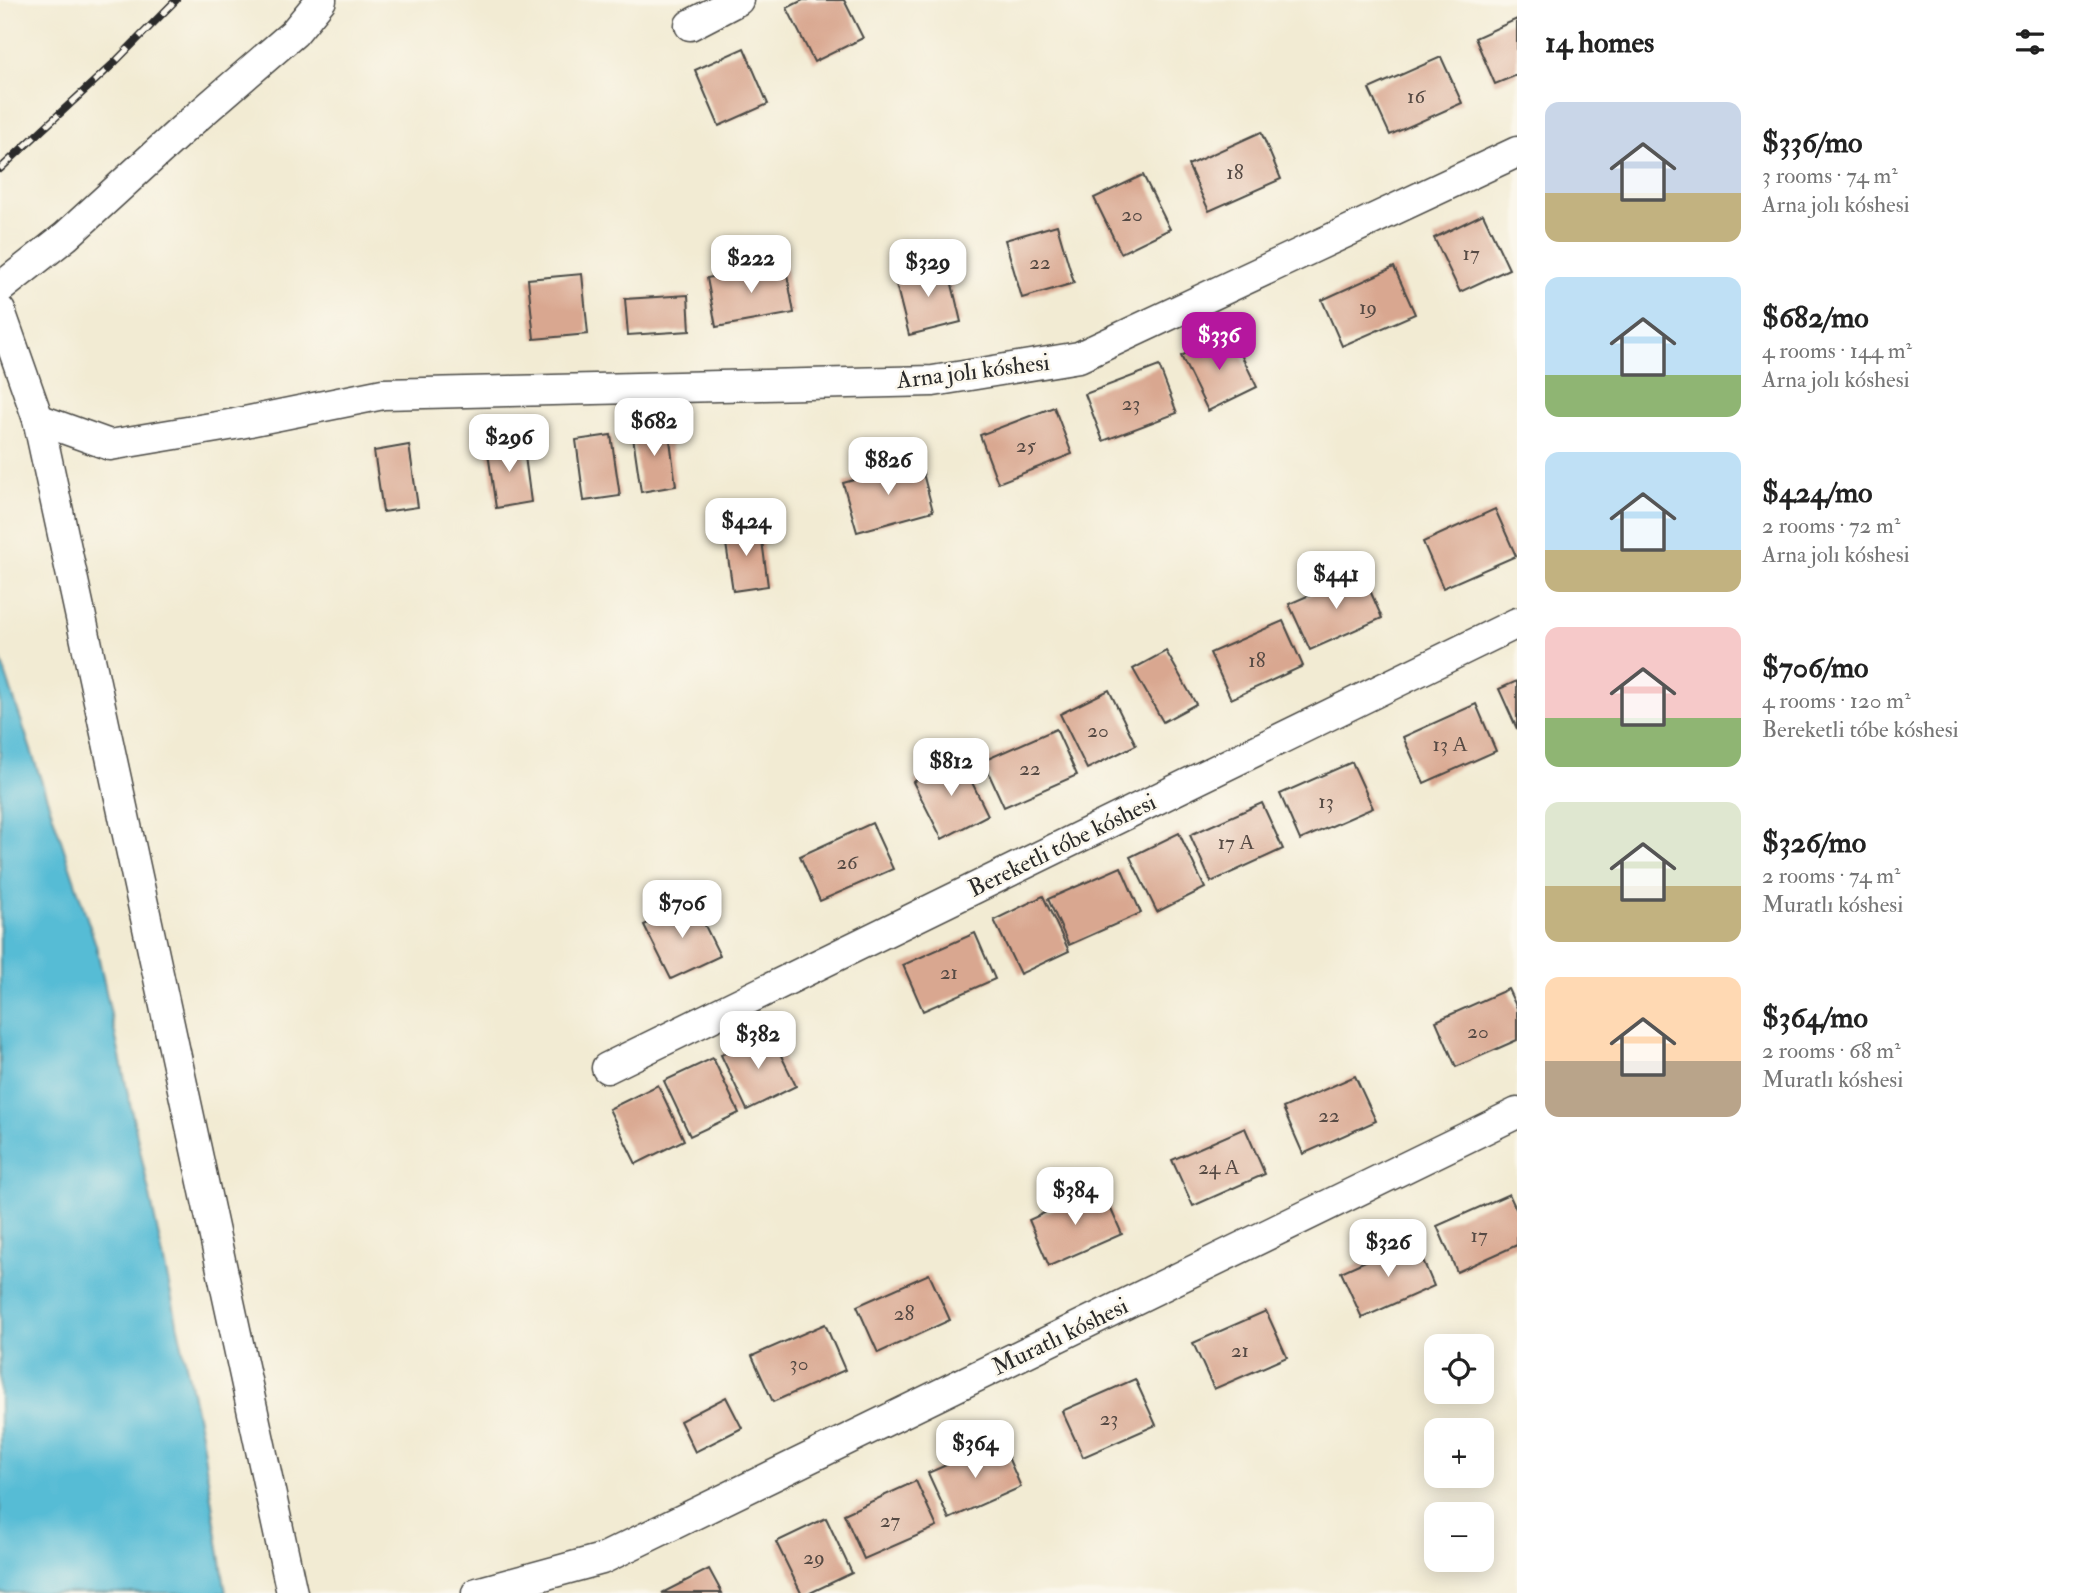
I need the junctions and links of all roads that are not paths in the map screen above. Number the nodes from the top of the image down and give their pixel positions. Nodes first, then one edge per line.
1 (321, 0) edge
2 (738, 0) edge
3 (691, 25) dead end
4 (1517, 152) edge
5 (0, 288) edge
6 (0, 311) edge
7 (38, 419) junction
8 (1517, 623) edge
9 (607, 1068) dead end
10 (1517, 1114) edge
11 (292, 1593) edge
12 (477, 1593) edge

1 - 5 street
2 - 3 street
4 - 7 street, Arna jolı kóshesi
6 - 7 street
7 - 11 street
8 - 9 street, Bereketli tóbe kóshesi
10 - 12 street, Muratlı kóshesi

